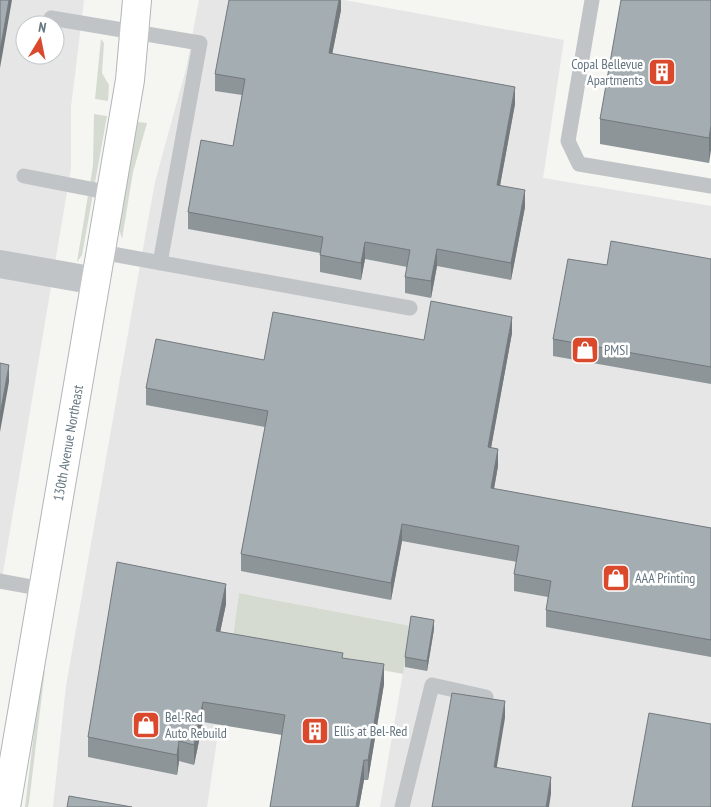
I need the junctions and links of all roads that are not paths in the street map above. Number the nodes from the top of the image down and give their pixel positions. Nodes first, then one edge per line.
1 (137, 0) edge
2 (149, 0) edge
3 (592, 0) edge
4 (65, 20) edge
5 (138, 33) junction
6 (24, 176) dead end
7 (711, 186) edge
8 (111, 194) junction
9 (101, 252) junction
10 (160, 262) junction
11 (0, 264) edge
12 (96, 281) junction
13 (410, 308) dead end
14 (0, 581) edge
15 (43, 589) junction
16 (486, 696) edge
17 (5, 802) edge
18 (402, 807) edge

1 - 5 street, 130th Avenue Northeast
2 - 5 street, 130th Avenue Northeast
3 - 7 lane
4 - 5 lane
5 - 8 street, 130th Avenue Northeast
5 - 10 lane
6 - 8 lane
8 - 9 street, 130th Avenue Northeast
9 - 10 lane
9 - 12 street, 130th Avenue Northeast
10 - 13 lane
11 - 12 street
12 - 15 street, 130th Avenue Northeast
14 - 15 lane
15 - 17 street, 130th Avenue Northeast
16 - 18 lane

